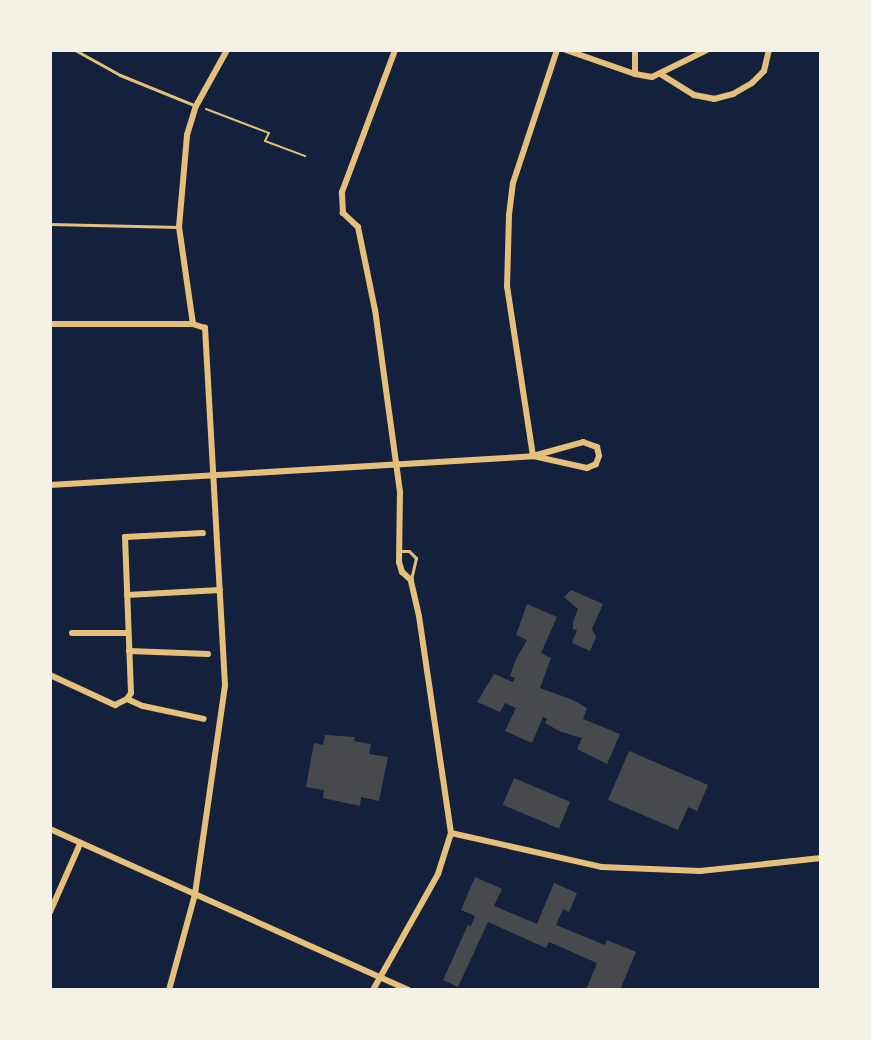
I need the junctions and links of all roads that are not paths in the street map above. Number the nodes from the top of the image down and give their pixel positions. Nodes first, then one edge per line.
1 (75, 50) edge
2 (227, 50) edge
3 (395, 50) edge
4 (557, 50) edge
5 (566, 50) edge
6 (635, 50) edge
7 (707, 50) edge
8 (769, 50) edge
9 (635, 74) junction
10 (662, 75) junction
11 (196, 106) junction
12 (50, 224) edge
13 (179, 227) junction
14 (50, 324) edge
15 (193, 324) junction
16 (533, 456) junction
17 (397, 466) junction
18 (213, 476) junction
19 (50, 485) edge
20 (203, 533) dead end
21 (400, 551) junction
22 (411, 580) junction
23 (220, 590) junction
24 (127, 595) junction
25 (72, 633) dead end
26 (128, 633) junction
27 (129, 651) junction
28 (208, 654) dead end
29 (50, 675) edge
30 (127, 699) junction
31 (204, 719) dead end
32 (50, 829) edge
33 (451, 833) junction
34 (80, 844) junction
35 (821, 858) edge
36 (195, 894) junction
37 (50, 912) edge
38 (379, 977) junction
39 (169, 990) edge
40 (373, 990) edge
41 (409, 990) edge

1 - 11 lane
2 - 11 street
3 - 17 street
4 - 16 street
5 - 9 street
6 - 9 street
7 - 10 street
8 - 10 street
9 - 10 street
11 - 13 street
12 - 13 lane
13 - 15 street
14 - 15 street
15 - 18 street
16 - 16 street
16 - 17 street
17 - 18 street
17 - 21 street
18 - 19 street
18 - 23 street
20 - 24 street
21 - 22 street
21 - 22 lane
22 - 33 street
23 - 24 street
23 - 36 street
24 - 26 street
25 - 26 street
26 - 27 street
27 - 28 street
27 - 30 street
29 - 30 street
30 - 31 street
32 - 34 street
33 - 35 street
33 - 38 street
34 - 36 street
34 - 37 street
36 - 38 street
36 - 39 street
38 - 40 street
38 - 41 street

